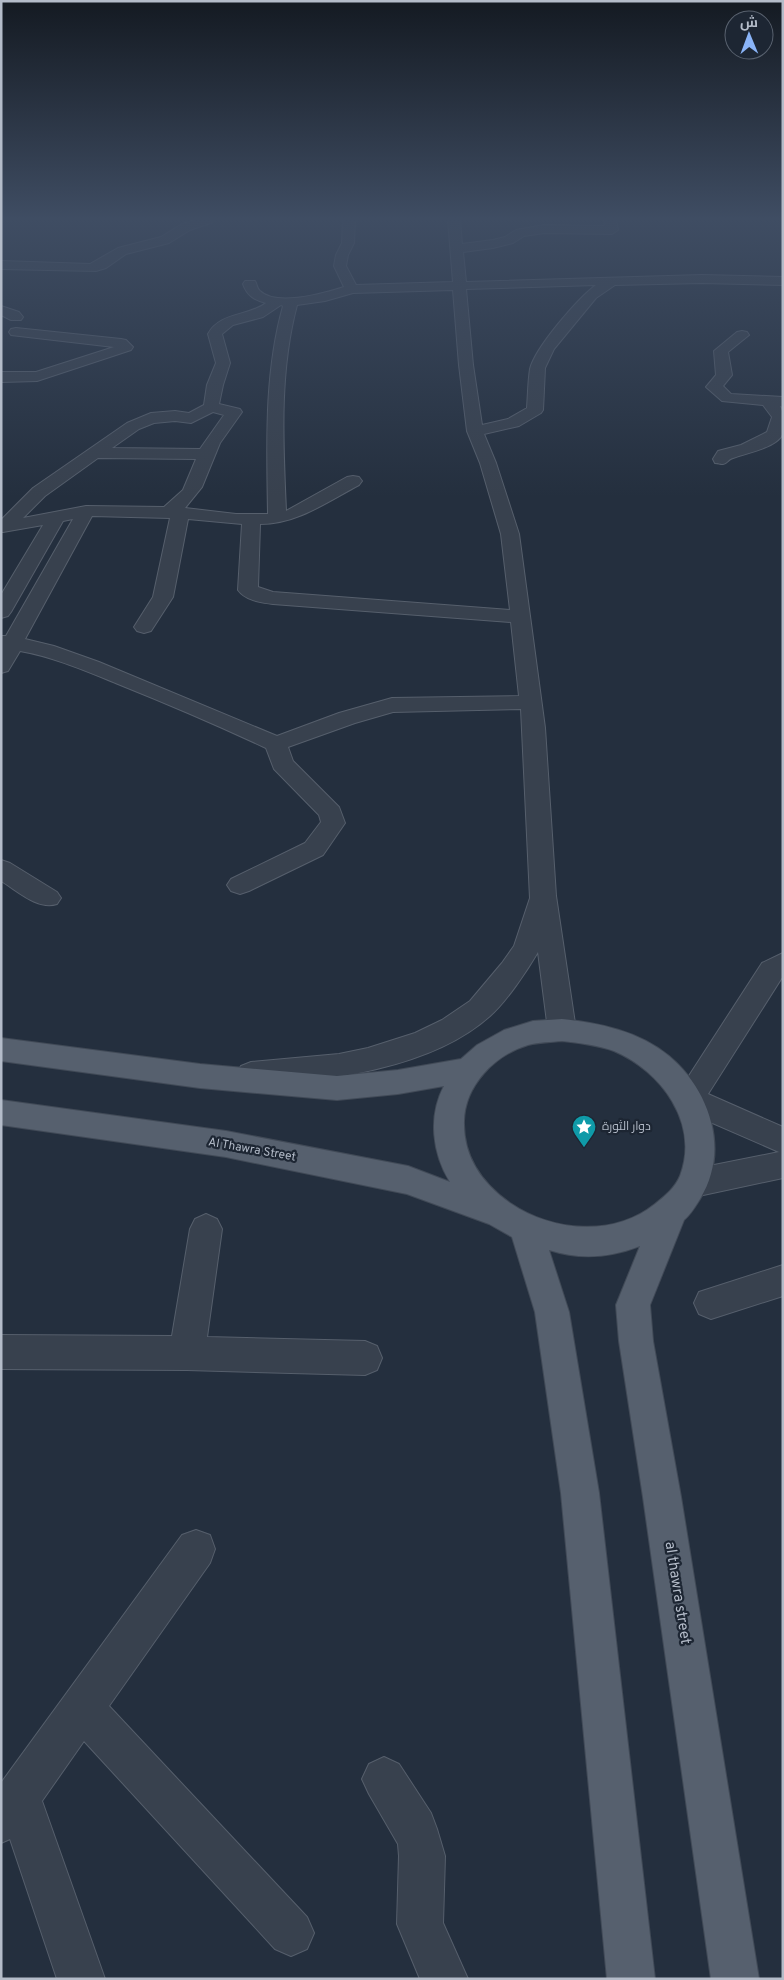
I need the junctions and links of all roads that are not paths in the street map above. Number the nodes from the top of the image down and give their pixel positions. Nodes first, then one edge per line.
1 (7, 312) edge
2 (261, 312) edge
3 (286, 312) edge
4 (461, 312) edge
5 (577, 312) edge
6 (16, 317) dead end
7 (16, 332) dead end
8 (742, 335) dead end
9 (1, 377) edge
10 (775, 402) edge
11 (211, 407) junction
12 (475, 431) junction
13 (96, 453) junction
14 (206, 454) junction
15 (721, 459) dead end
16 (353, 482) dead end
17 (86, 511) junction
18 (174, 513) junction
19 (57, 516) junction
20 (251, 519) junction
21 (277, 519) junction
22 (3, 526) edge
23 (9, 586) edge
24 (1, 612) edge
25 (519, 617) junction
26 (144, 627) dead end
27 (8, 642) edge
28 (1, 667) edge
29 (530, 702) junction
30 (276, 744) junction
31 (1, 869) edge
32 (240, 885) dead end
33 (543, 896) junction
34 (48, 898) dead end
35 (783, 963) edge
36 (562, 1030) junction
37 (1, 1049) edge
38 (467, 1070) junction
39 (200, 1076) junction
40 (689, 1099) junction
41 (7, 1118) edge
42 (783, 1141) edge
43 (783, 1165) edge
44 (694, 1183) junction
45 (670, 1214) junction
46 (511, 1221) junction
47 (206, 1229) dead end
48 (783, 1280) edge
49 (711, 1303) dead end
50 (1, 1352) edge
51 (188, 1353) junction
52 (365, 1358) dead end
53 (196, 1549) dead end
54 (81, 1707) junction
55 (384, 1779) dead end
56 (10, 1809) edge
57 (291, 1933) dead end
58 (80, 1979) edge
59 (444, 1979) edge
60 (631, 1979) edge
61 (735, 1979) edge

1 - 6 street
2 - 11 street
3 - 21 street
4 - 12 street
5 - 12 street
7 - 9 street
8 - 10 street
10 - 15 street
11 - 13 street
11 - 14 street
12 - 25 street
13 - 14 street
13 - 22 street
14 - 18 street
16 - 21 street
17 - 18 street
17 - 19 street
17 - 27 street
18 - 20 street
18 - 26 street
19 - 22 street
19 - 23 street
20 - 21 street
20 - 25 street
23 - 24 street
25 - 29 street
27 - 28 street
27 - 30 street
29 - 30 street
29 - 33 street
30 - 32 street
31 - 34 street
33 - 36 street
33 - 39 street
35 - 40 street
36 - 38 main road
36 - 40 main road
37 - 39 main road
38 - 39 main road
38 - 46 main road
40 - 42 street
40 - 44 main road
41 - 46 main road, Al Thawra Street
43 - 44 street
44 - 45 main road
45 - 46 main road, Al Thawra Street
45 - 61 main road, al thawra street
46 - 60 main road
47 - 51 street
48 - 49 street
50 - 51 street
51 - 52 street
53 - 54 street
54 - 56 street
54 - 57 street
55 - 59 street
56 - 58 street

